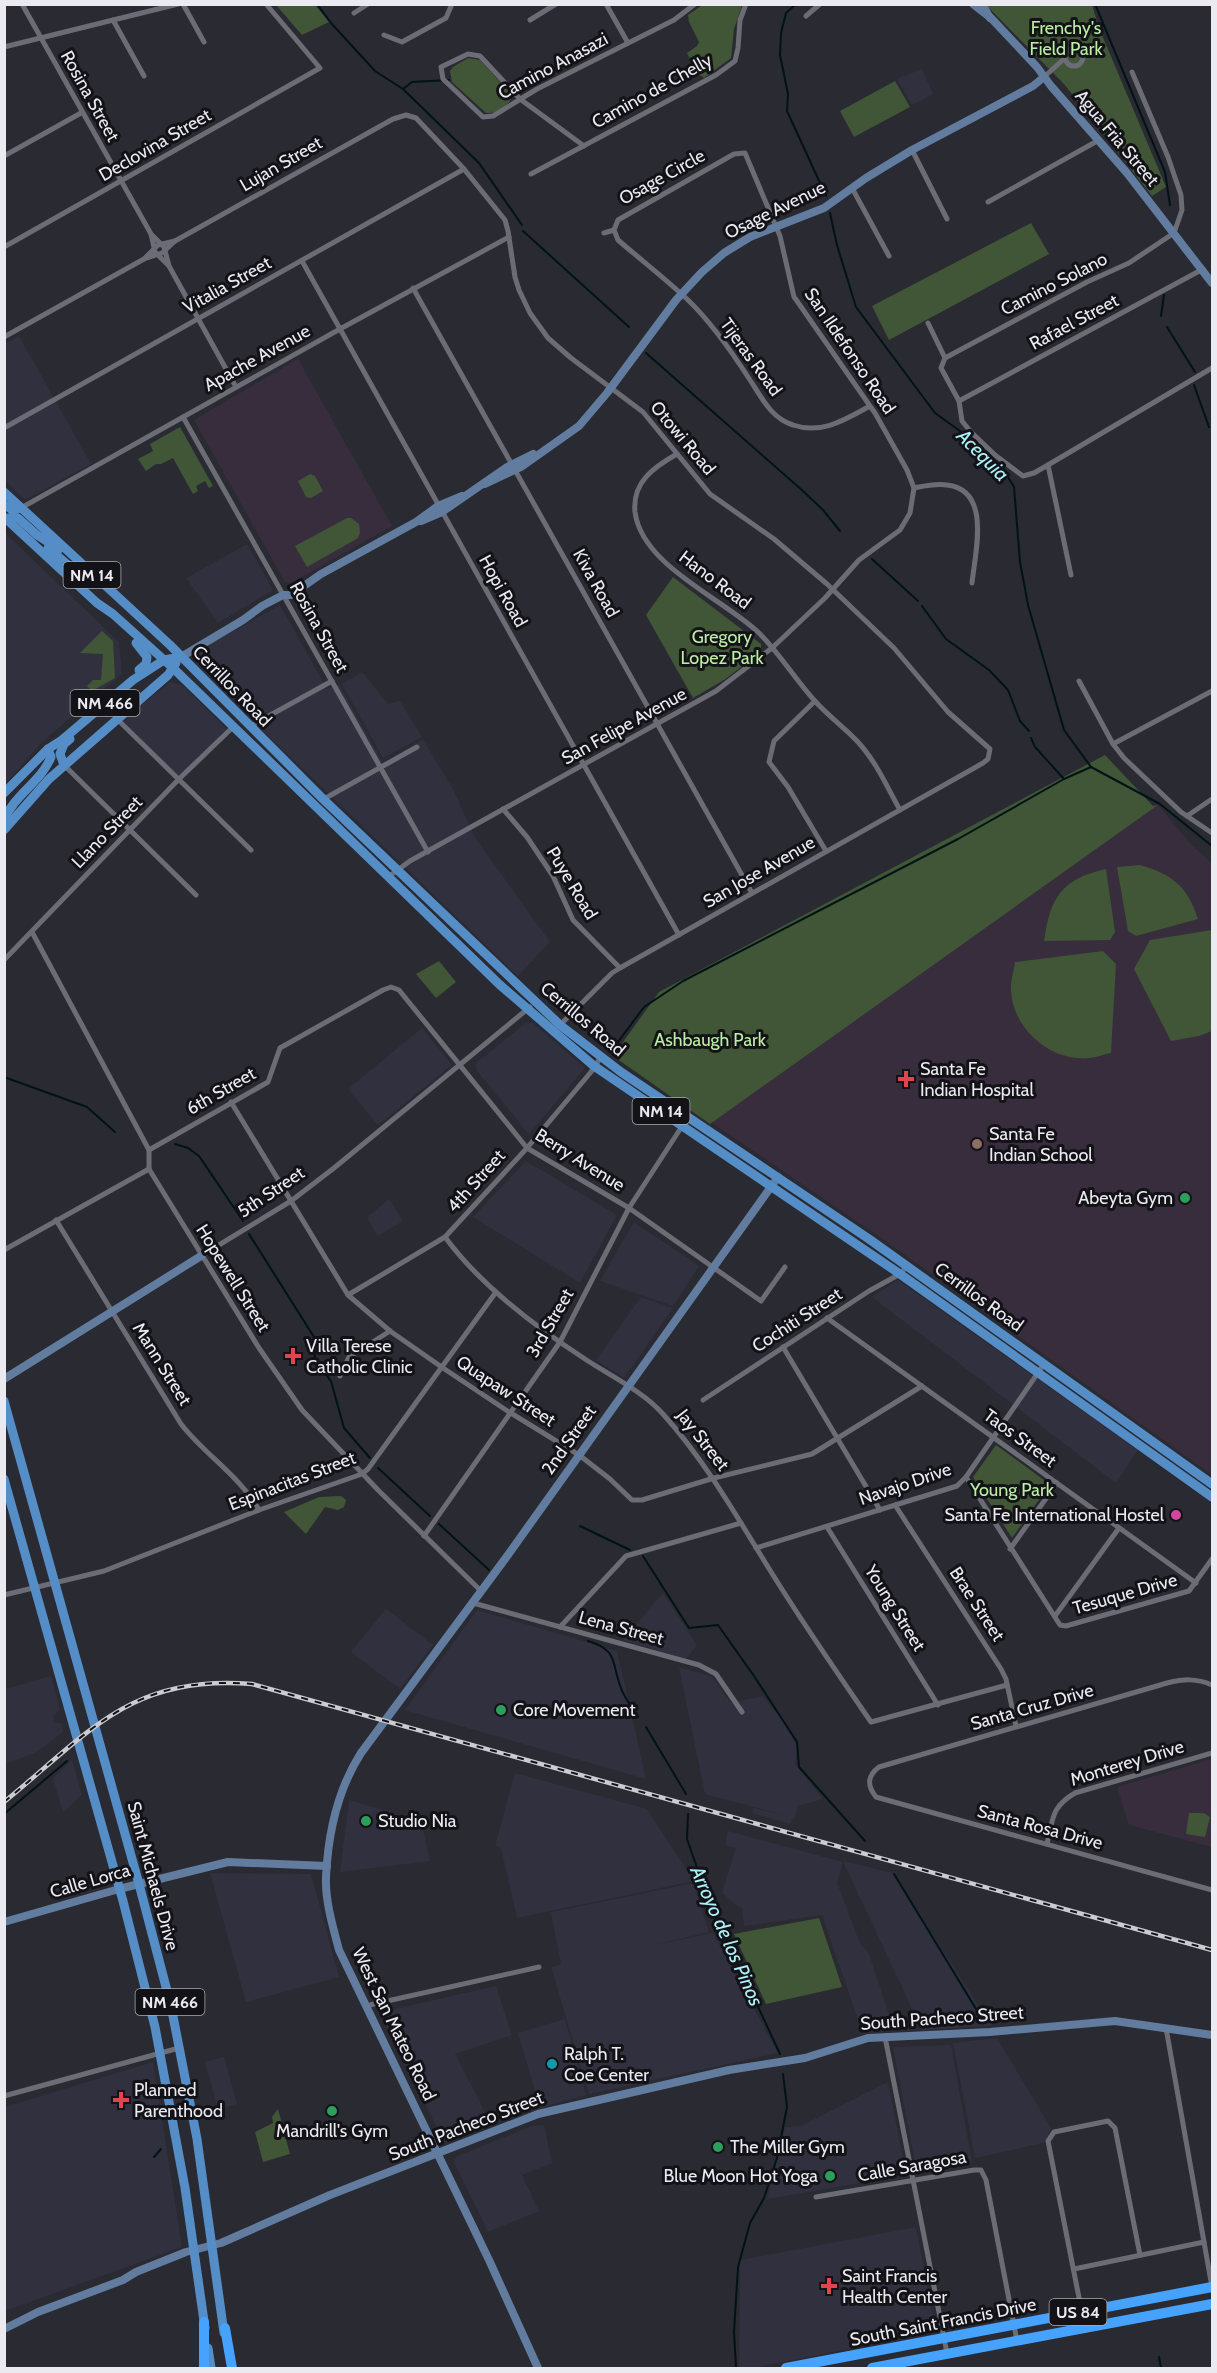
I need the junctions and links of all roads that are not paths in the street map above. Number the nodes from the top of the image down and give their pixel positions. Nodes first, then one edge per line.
1 (22, 4) edge
2 (178, 4) edge
3 (183, 4) edge
4 (266, 4) edge
5 (368, 4) edge
6 (452, 4) edge
7 (556, 4) edge
8 (606, 4) edge
9 (695, 4) edge
10 (746, 4) edge
11 (820, 4) edge
12 (973, 4) edge
13 (982, 4) edge
14 (354, 13) dead end
15 (806, 16) dead end
16 (991, 18) junction
17 (112, 20) junction
18 (530, 20) dead end
19 (384, 35) dead end
20 (40, 37) junction
21 (204, 42) dead end
22 (628, 43) junction
23 (4, 47) edge
24 (1065, 58) dead end
25 (1132, 72) dead end
26 (144, 76) dead end
27 (1044, 77) junction
28 (520, 99) junction
29 (81, 113) junction
30 (402, 116) joint
31 (1099, 140) junction
32 (584, 146) junction
33 (912, 150) junction
34 (4, 156) edge
35 (464, 169) junction
36 (531, 174) dead end
37 (121, 182) junction
38 (852, 188) junction
39 (988, 202) dead end
40 (947, 219) dead end
41 (776, 226) junction
42 (614, 230) junction
43 (604, 232) dead end
44 (1174, 233) junction
45 (151, 234) junction
46 (509, 237) junction
47 (175, 241) junction
48 (161, 244) junction
49 (4, 247) edge
50 (155, 248) junction
51 (165, 251) junction
52 (158, 255) junction
53 (889, 256) dead end
54 (144, 259) junction
55 (302, 261) junction
56 (169, 266) junction
57 (1203, 269) junction
58 (1212, 283) edge
59 (413, 288) junction
60 (681, 294) junction
61 (198, 318) junction
62 (928, 323) dead end
63 (340, 329) junction
64 (4, 337) edge
65 (945, 358) junction
66 (1212, 369) edge
67 (236, 387) junction
68 (611, 387) junction
69 (959, 401) junction
70 (870, 406) junction
71 (183, 417) junction
72 (4, 428) edge
73 (677, 454) junction
74 (1048, 465) junction
75 (514, 467) junction
76 (914, 488) junction
77 (4, 492) edge
78 (4, 504) edge
79 (21, 508) junction
80 (440, 509) junction
81 (6, 518) edge
82 (20, 532) junction
83 (78, 562) junction
84 (89, 572) junction
85 (1071, 575) dead end
86 (972, 583) dead end
87 (832, 590) junction
88 (283, 596) junction
89 (97, 603) junction
90 (772, 648) junction
91 (181, 657) junction
92 (164, 660) junction
93 (173, 668) junction
94 (332, 681) junction
95 (1079, 681) dead end
96 (1212, 691) edge
97 (815, 701) junction
98 (97, 709) junction
99 (118, 720) junction
100 (658, 724) junction
101 (234, 726) junction
102 (249, 727) junction
103 (1113, 744) junction
104 (417, 747) dead end
105 (48, 749) junction
106 (990, 753) joint
107 (64, 765) junction
108 (584, 766) junction
109 (380, 767) junction
110 (179, 779) junction
111 (4, 793) edge
112 (323, 799) junction
113 (1212, 799) edge
114 (314, 805) junction
115 (503, 810) junction
116 (900, 810) junction
117 (1187, 816) junction
118 (4, 820) edge
119 (4, 830) edge
120 (129, 831) junction
121 (1212, 833) edge
122 (251, 850) dead end
123 (826, 851) junction
124 (428, 852) junction
125 (396, 870) junction
126 (388, 877) junction
127 (752, 893) junction
128 (196, 895) dead end
129 (32, 932) junction
130 (679, 935) junction
131 (4, 960) edge
132 (620, 968) junction
133 (383, 990) joint
134 (536, 1002) junction
135 (527, 1010) junction
136 (556, 1028) junction
137 (601, 1057) junction
138 (460, 1066) junction
139 (594, 1066) junction
140 (231, 1102) junction
141 (688, 1117) junction
142 (682, 1126) junction
143 (527, 1148) junction
144 (149, 1150) junction
145 (149, 1169) junction
146 (778, 1177) junction
147 (771, 1185) junction
148 (291, 1201) junction
149 (629, 1208) junction
150 (56, 1220) junction
151 (445, 1237) junction
152 (4, 1250) edge
153 (201, 1256) junction
154 (785, 1266) dead end
155 (907, 1266) junction
156 (713, 1267) junction
157 (900, 1274) junction
158 (496, 1292) junction
159 (348, 1295) junction
160 (112, 1311) junction
161 (827, 1318) junction
162 (390, 1331) junction
163 (560, 1342) junction
164 (783, 1347) junction
165 (1044, 1364) junction
166 (442, 1368) junction
167 (1038, 1373) junction
168 (340, 1376) dead end
169 (4, 1378) edge
170 (627, 1386) junction
171 (922, 1386) junction
172 (703, 1400) dead end
173 (4, 1401) edge
174 (509, 1413) junction
175 (993, 1437) junction
176 (838, 1438) junction
177 (579, 1455) junction
178 (362, 1474) junction
179 (966, 1477) junction
180 (714, 1478) junction
181 (4, 1479) edge
182 (1057, 1483) junction
183 (1212, 1484) edge
184 (1212, 1497) edge
185 (895, 1505) junction
186 (259, 1510) junction
187 (880, 1510) junction
188 (741, 1523) junction
189 (827, 1527) junction
190 (1119, 1528) junction
191 (424, 1536) junction
192 (756, 1548) junction
193 (1010, 1549) junction
194 (1212, 1559) edge
195 (1196, 1582) junction
196 (56, 1584) junction
197 (35, 1587) junction
198 (481, 1591) junction
199 (4, 1595) edge
200 (473, 1603) junction
201 (1055, 1616) junction
202 (560, 1627) junction
203 (1007, 1685) junction
204 (1212, 1685) edge
205 (938, 1705) junction
206 (742, 1712) dead end
207 (386, 1720) joint
208 (1016, 1726) junction
209 (1212, 1753) edge
210 (868, 1782) joint
211 (1047, 1844) junction
212 (327, 1866) junction
213 (139, 1884) junction
214 (118, 1889) junction
215 (1212, 1890) edge
216 (4, 1922) edge
217 (539, 1967) dead end
218 (365, 2006) junction
219 (1166, 2028) junction
220 (1212, 2035) edge
221 (885, 2037) junction
222 (180, 2048) junction
223 (160, 2052) junction
224 (4, 2096) edge
225 (438, 2154) junction
226 (912, 2180) junction
227 (816, 2197) dead end
228 (1204, 2242) junction
229 (213, 2245) junction
230 (194, 2250) junction
231 (1140, 2255) junction
232 (1074, 2269) junction
233 (1212, 2287) edge
234 (1212, 2304) edge
235 (1082, 2311) junction
236 (204, 2322) junction
237 (1013, 2324) junction
238 (225, 2328) junction
239 (1085, 2328) junction
240 (4, 2329) edge
241 (944, 2338) junction
242 (1017, 2341) junction
243 (947, 2355) junction
244 (204, 2368) edge
245 (211, 2368) edge
246 (227, 2368) edge
247 (232, 2368) edge
248 (538, 2368) edge
249 (786, 2368) edge
250 (872, 2368) edge

1 - 20 street, Rosina Street
2 - 17 street
3 - 21 street
4 - 37 street, Declovina Street
5 - 14 street
6 - 19 street
7 - 18 street
8 - 22 street
9 - 22 street, Camino Anasazi
10 - 32 street, Camino de Chelly
11 - 15 street
12 - 16 street, Agua Fria Street
13 - 16 street, Agua Fria Street
16 - 27 street, Agua Fria Street
17 - 20 street
17 - 26 street
20 - 23 street
20 - 29 street, Rosina Street
22 - 28 street, Camino Anasazi
24 - 27 street
25 - 44 street
27 - 31 street, Agua Fria Street
27 - 33 street, Osage Avenue
28 - 28 street, Camino Anasazi
28 - 32 street
29 - 34 street
29 - 37 street, Rosina Street
30 - 35 street, Otowi Road
30 - 47 street, Lujan Street
31 - 39 street
31 - 44 street, Agua Fria Street
32 - 36 street, Camino de Chelly
33 - 38 street, Osage Avenue
33 - 40 street
35 - 46 street, Otowi Road
35 - 55 street, Vitalia Street
37 - 45 street, Rosina Street
37 - 49 street, Declovina Street
38 - 41 street, Osage Avenue
38 - 53 street
41 - 42 street, Osage Circle
41 - 60 street, Osage Avenue
41 - 70 street, San Ildefonso Road
42 - 43 street
42 - 60 street, Osage Circle
44 - 57 street, Agua Fria Street
44 - 65 street, Camino Solano
45 - 48 street, Rosina Street
45 - 50 street, Rosina Street
46 - 59 street, Apache Avenue
46 - 68 street, Otowi Road
47 - 48 street, Lujan Street
47 - 51 street, Lujan Street
48 - 50 street, Lujan Street
48 - 51 street, Rosina Street
50 - 52 street, Rosina Street
50 - 54 street, Lujan Street
51 - 52 street, Lujan Street
51 - 56 street, Rosina Street
52 - 54 street, Lujan Street
52 - 56 street, Rosina Street
54 - 64 street, Lujan Street
55 - 61 street, Vitalia Street
55 - 63 street, Hopi Road
56 - 61 street, Rosina Street
57 - 58 street, Agua Fria Street
57 - 69 street, Rafael Street
59 - 63 street, Apache Avenue
59 - 75 street, Kiva Road
60 - 68 street, Osage Avenue
60 - 70 street, Tijeras Road
61 - 67 street, Rosina Street
61 - 72 street, Vitalia Street
62 - 65 street
63 - 67 street, Apache Avenue
63 - 80 street, Hopi Road
65 - 69 street
66 - 74 street
67 - 71 street, Apache Avenue
68 - 73 street, Otowi Road
68 - 75 street, Osage Avenue
69 - 74 street
70 - 76 street, San Ildefonso Road
71 - 79 street, Apache Avenue
71 - 88 street, Rosina Street
73 - 87 street, Otowi Road
73 - 90 street, Hano Road
74 - 85 street
75 - 80 street, Osage Avenue
75 - 100 street, Kiva Road
76 - 86 street
76 - 87 street, San Felipe Avenue
77 - 79 main road, Cerrillos Road / NM 14
78 - 79 main road
79 - 83 main road, Cerrillos Road / NM 14
80 - 88 street, Osage Avenue
80 - 108 street, Hopi Road
81 - 82 main road, Cerrillos Road / NM 14
81 - 83 main road
82 - 84 main road
82 - 89 main road, Cerrillos Road / NM 14
83 - 84 main road, Cerrillos Road / NM 14
84 - 91 main road, Cerrillos Road / NM 14
87 - 90 street, San Felipe Avenue
87 - 106 street, Otowi Road
88 - 91 street, Osage Avenue
88 - 94 street, Rosina Street
89 - 92 main road, Cerrillos Road / NM 14
89 - 105 main road
90 - 97 street, Hano Road
90 - 100 street, San Felipe Avenue
91 - 92 main road, NM 466
91 - 93 main road, NM 466
91 - 102 main road, Cerrillos Road / NM 14
92 - 93 main road, Cerrillos Road / NM 14
92 - 98 main road, NM 466
93 - 99 main road, NM 466
93 - 101 main road, Cerrillos Road / NM 14
94 - 102 street
94 - 109 street, Rosina Street
95 - 103 street
96 - 103 street
97 - 116 street, Hano Road
97 - 123 street
98 - 105 main road, NM 466
98 - 107 main road
99 - 107 main road, NM 466
99 - 110 street
100 - 108 street, San Felipe Avenue
100 - 127 street, Kiva Road
101 - 110 street, Llano Street
101 - 114 main road, Cerrillos Road / NM 14
102 - 112 main road, Cerrillos Road / NM 14
103 - 117 street
104 - 109 street
105 - 111 main road, NM 466
105 - 118 main road
106 - 116 street, San Jose Avenue
107 - 119 main road, NM 466
107 - 120 street
108 - 115 street, San Felipe Avenue
108 - 130 street, Hopi Road
109 - 112 street
109 - 124 street, Rosina Street
110 - 120 street, Llano Street
110 - 122 street
112 - 114 street
112 - 125 main road, Cerrillos Road / NM 14
113 - 117 street
114 - 126 main road, Cerrillos Road / NM 14
115 - 124 street, San Felipe Avenue
115 - 132 street, Puye Road
116 - 123 street, San Jose Avenue
117 - 121 street
120 - 128 street
120 - 129 street, Llano Street
123 - 127 street, San Jose Avenue
124 - 125 street, San Felipe Avenue
125 - 126 street, San Felipe Avenue
125 - 134 main road, Cerrillos Road / NM 14
126 - 135 main road, Cerrillos Road / NM 14
127 - 130 street, San Jose Avenue
129 - 131 street, Llano Street
129 - 144 street
130 - 132 street, San Jose Avenue
132 - 136 street, San Jose Avenue
133 - 138 street, Berry Avenue
133 - 140 street, 6th Street
134 - 135 street, 5th Street
134 - 136 main road, Cerrillos Road / NM 14
135 - 136 main road, Cerrillos Road / NM 14
135 - 138 street, 5th Street
136 - 137 main road, Cerrillos Road / NM 14
136 - 139 main road, Cerrillos Road / NM 14
137 - 139 street, 4th Street
137 - 141 main road, Cerrillos Road / NM 14
138 - 143 street, Berry Avenue
138 - 148 street, 5th Street
139 - 142 main road, Cerrillos Road / NM 14
139 - 143 street, 4th Street
140 - 144 street, 6th Street
140 - 148 street, Quapaw Street
141 - 142 street, 3rd Street
141 - 146 main road, Cerrillos Road / NM 14
142 - 147 main road, Cerrillos Road / NM 14
142 - 149 street, 3rd Street
143 - 149 street, Berry Avenue
143 - 151 street, 4th Street
144 - 145 street
145 - 150 street
145 - 153 street, Hopewell Street
146 - 147 street, 2nd Street
146 - 155 main road, Cerrillos Road / NM 14
147 - 156 street, 2nd Street
147 - 157 main road, Cerrillos Road / NM 14
148 - 153 street, 5th Street
148 - 159 street, Quapaw Street
149 - 156 street, Berry Avenue
149 - 163 street, 3rd Street
150 - 152 street
150 - 160 street, Mann Street
151 - 158 street, Jay Street
151 - 159 street, 4th Street
153 - 160 street, 5th Street
153 - 178 street, Hopewell Street
154 - 156 street, Berry Avenue
155 - 157 street, Cochiti Street
155 - 165 main road, Cerrillos Road / NM 14
156 - 170 street, 2nd Street
157 - 161 street, Cochiti Street
157 - 167 main road, Cerrillos Road / NM 14
158 - 163 street, Jay Street
158 - 166 street, Espinacitas Street
159 - 162 street, Quapaw Street
160 - 169 street, 5th Street
160 - 186 street, Mann Street
161 - 164 street, Cochiti Street
161 - 171 street, Taos Street
162 - 166 street, Quapaw Street
162 - 168 street
163 - 170 street, Jay Street
163 - 174 street, 3rd Street
164 - 172 street, Cochiti Street
164 - 176 street
165 - 167 street, Navajo Drive
165 - 183 main road, Cerrillos Road / NM 14
166 - 174 street, Quapaw Street
166 - 178 street, Espinacitas Street
167 - 175 street, Navajo Drive
167 - 184 main road, Cerrillos Road / NM 14
170 - 177 street, 2nd Street
170 - 180 street, Jay Street
171 - 175 street, Taos Street
171 - 176 street, Quapaw Street
173 - 196 main road, Saint Michaels Drive / NM 466
174 - 177 street, Quapaw Street
174 - 191 street, 3rd Street
175 - 179 street, Navajo Drive
175 - 182 street, Taos Street
176 - 180 street, Quapaw Street
176 - 187 street
177 - 180 street, Quapaw Street
177 - 198 street, 2nd Street
178 - 186 street, Espinacitas Street
178 - 191 street, Hopewell Street
179 - 185 street, Navajo Drive
179 - 193 street, Tesuque Drive
180 - 188 street, Jay Street
181 - 197 main road, Saint Michaels Drive / NM 466
182 - 190 street, Taos Street
182 - 193 street
185 - 187 street, Navajo Drive
185 - 203 street, Brae Street
186 - 196 street, Espinacitas Street
187 - 189 street, Navajo Drive
188 - 192 street, Jay Street
188 - 202 street
189 - 192 street, Navajo Drive
189 - 205 street, Young Street
190 - 195 street, Taos Street
190 - 201 street
191 - 198 street, Hopewell Street
192 - 205 street, Jay Street
193 - 201 street, Tesuque Drive
194 - 195 street, Tesuque Drive
195 - 201 street, Tesuque Drive
196 - 197 street, Espinacitas Street
196 - 213 main road, Saint Michaels Drive / NM 466
197 - 199 street, Espinacitas Street
197 - 214 main road, Saint Michaels Drive / NM 466
198 - 200 street, 2nd Street
200 - 202 street, Lena Street
200 - 207 street, 2nd Street
202 - 206 street, Lena Street
203 - 205 street
203 - 208 street, Brae Street
204 - 208 street, Santa Cruz Drive
207 - 212 street, West San Mateo Road
208 - 210 street, Santa Cruz Drive
209 - 211 street, Monterey Drive
210 - 211 street, Santa Rosa Drive
211 - 215 street, Santa Rosa Drive
212 - 213 street, Calle Lorca
212 - 218 street, West San Mateo Road
213 - 214 street, Calle Lorca
213 - 222 main road, Saint Michaels Drive / NM 466
214 - 216 street, Calle Lorca
214 - 223 main road, Saint Michaels Drive / NM 466
217 - 218 street
218 - 225 street, West San Mateo Road
219 - 220 street, South Pacheco Street
219 - 221 street, South Pacheco Street
219 - 228 street
221 - 225 street, South Pacheco Street
221 - 226 street
222 - 223 street
222 - 229 main road, Saint Michaels Drive / NM 466
223 - 224 street
223 - 230 main road, Saint Michaels Drive / NM 466
225 - 229 street, South Pacheco Street
225 - 248 street, West San Mateo Road
226 - 227 street, Calle Saragosa
226 - 237 street, Calle Saragosa
226 - 241 street
228 - 231 street
228 - 233 street
229 - 230 street, South Pacheco Street
229 - 238 main road, Saint Michaels Drive / NM 466
230 - 236 main road, Saint Michaels Drive / NM 466
230 - 240 street, South Pacheco Street
231 - 232 street
231 - 232 street
232 - 235 street
233 - 235 highway, South Saint Francis Drive / US 84
234 - 239 highway, South Saint Francis Drive / US 84
235 - 237 highway, South Saint Francis Drive / US 84
235 - 239 street
236 - 244 highway
236 - 245 main road, Saint Michaels Drive / NM 466
237 - 241 highway, South Saint Francis Drive / US 84
237 - 242 street, Calle Saragosa
238 - 246 main road, Saint Michaels Drive / NM 466
238 - 247 highway
239 - 242 highway, South Saint Francis Drive / US 84
241 - 243 street
241 - 249 highway, South Saint Francis Drive / US 84
242 - 243 highway, South Saint Francis Drive / US 84
243 - 250 highway, South Saint Francis Drive / US 84

